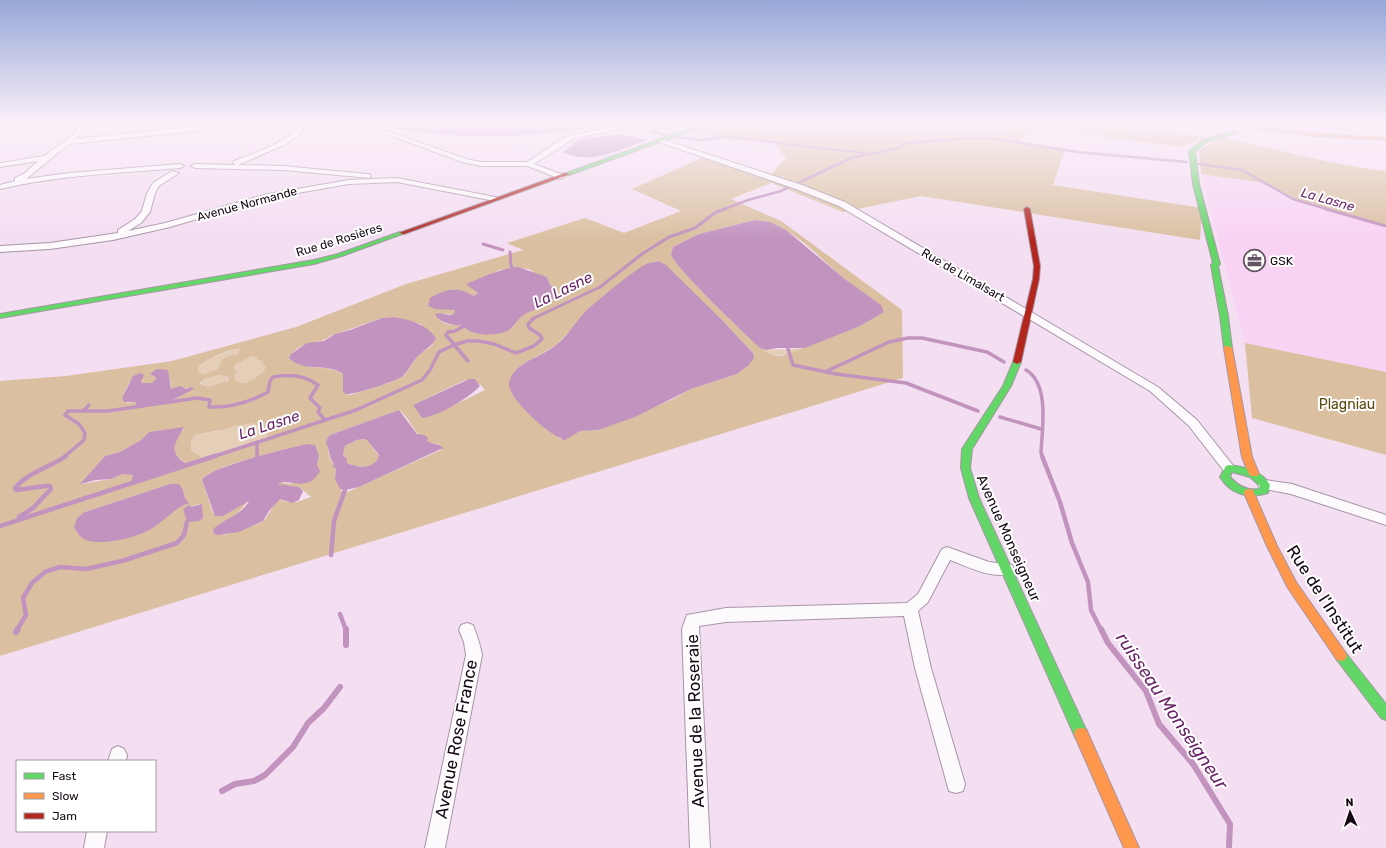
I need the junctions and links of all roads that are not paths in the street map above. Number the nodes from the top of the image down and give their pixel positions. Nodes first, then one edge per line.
1 (30, 162) edge
2 (42, 162) edge
3 (241, 162) edge
4 (467, 162) edge
5 (533, 162) edge
6 (603, 162) edge
7 (722, 162) edge
8 (1193, 162) edge
9 (529, 164) junction
10 (0, 165) edge
11 (228, 166) junction
12 (183, 171) junction
13 (560, 177) junction
14 (390, 180) junction
15 (3, 186) edge
16 (495, 199) junction
17 (1027, 209) dead end
18 (114, 237) junction
19 (0, 249) edge
20 (1028, 313) junction
21 (0, 316) edge
22 (1229, 468) junction
23 (1254, 474) junction
24 (1265, 485) junction
25 (1249, 493) junction
26 (1386, 520) edge
27 (1006, 569) junction
28 (910, 610) junction
29 (467, 630) dead end
30 (1386, 714) edge
31 (956, 784) dead end
32 (97, 832) edge
33 (94, 848) edge
34 (435, 848) edge
35 (700, 848) edge
36 (1132, 848) edge

1 - 10 street
2 - 15 street
3 - 11 street
4 - 9 street
5 - 9 street
6 - 13 street, Rue de Rosières
7 - 20 street, Rue de Limalsart
8 - 23 street
9 - 13 street
11 - 12 street
11 - 14 street
12 - 15 street
12 - 18 street
13 - 16 street, Rue de Rosières
14 - 16 street, Avenue Normande
14 - 18 street, Avenue Normande
16 - 21 street, Rue de Rosières
17 - 20 street, Avenue Monseigneur
18 - 19 street, Avenue Normande
20 - 22 street, Rue de Limalsart
20 - 27 street, Avenue Monseigneur
22 - 23 street
22 - 25 street
23 - 24 street
24 - 25 street
24 - 26 street
25 - 30 street, Rue de l'Institut
27 - 28 street
27 - 36 street, Avenue Monseigneur
28 - 31 street
28 - 35 street, Avenue de la Roseraie
29 - 34 street, Avenue Rose France
32 - 33 street

